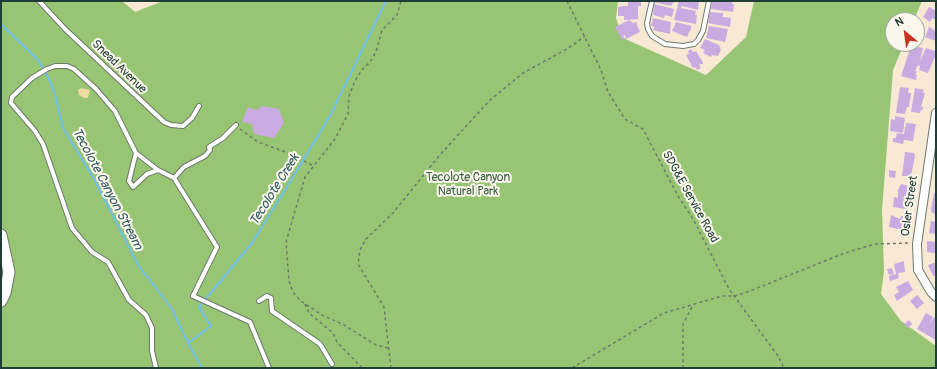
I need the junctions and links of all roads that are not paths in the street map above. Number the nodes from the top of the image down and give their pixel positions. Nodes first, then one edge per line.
1 (39, 1) edge
2 (652, 1) edge
3 (709, 1) edge
4 (199, 106) dead end
5 (936, 113) edge
6 (236, 125) road end
7 (136, 153) junction
8 (158, 170) junction
9 (174, 178) junction
10 (1, 235) edge
11 (936, 297) edge
12 (259, 300) dead end
13 (1, 302) edge
14 (332, 364) dead end
15 (156, 368) edge
16 (269, 368) edge

1 - 4 lane, Snead Avenue
2 - 3 lane
5 - 11 street, Osler Street
6 - 9 lane
7 - 8 lane
7 - 8 lane
7 - 15 lane
8 - 9 lane
9 - 16 lane
10 - 13 main road
12 - 14 lane

